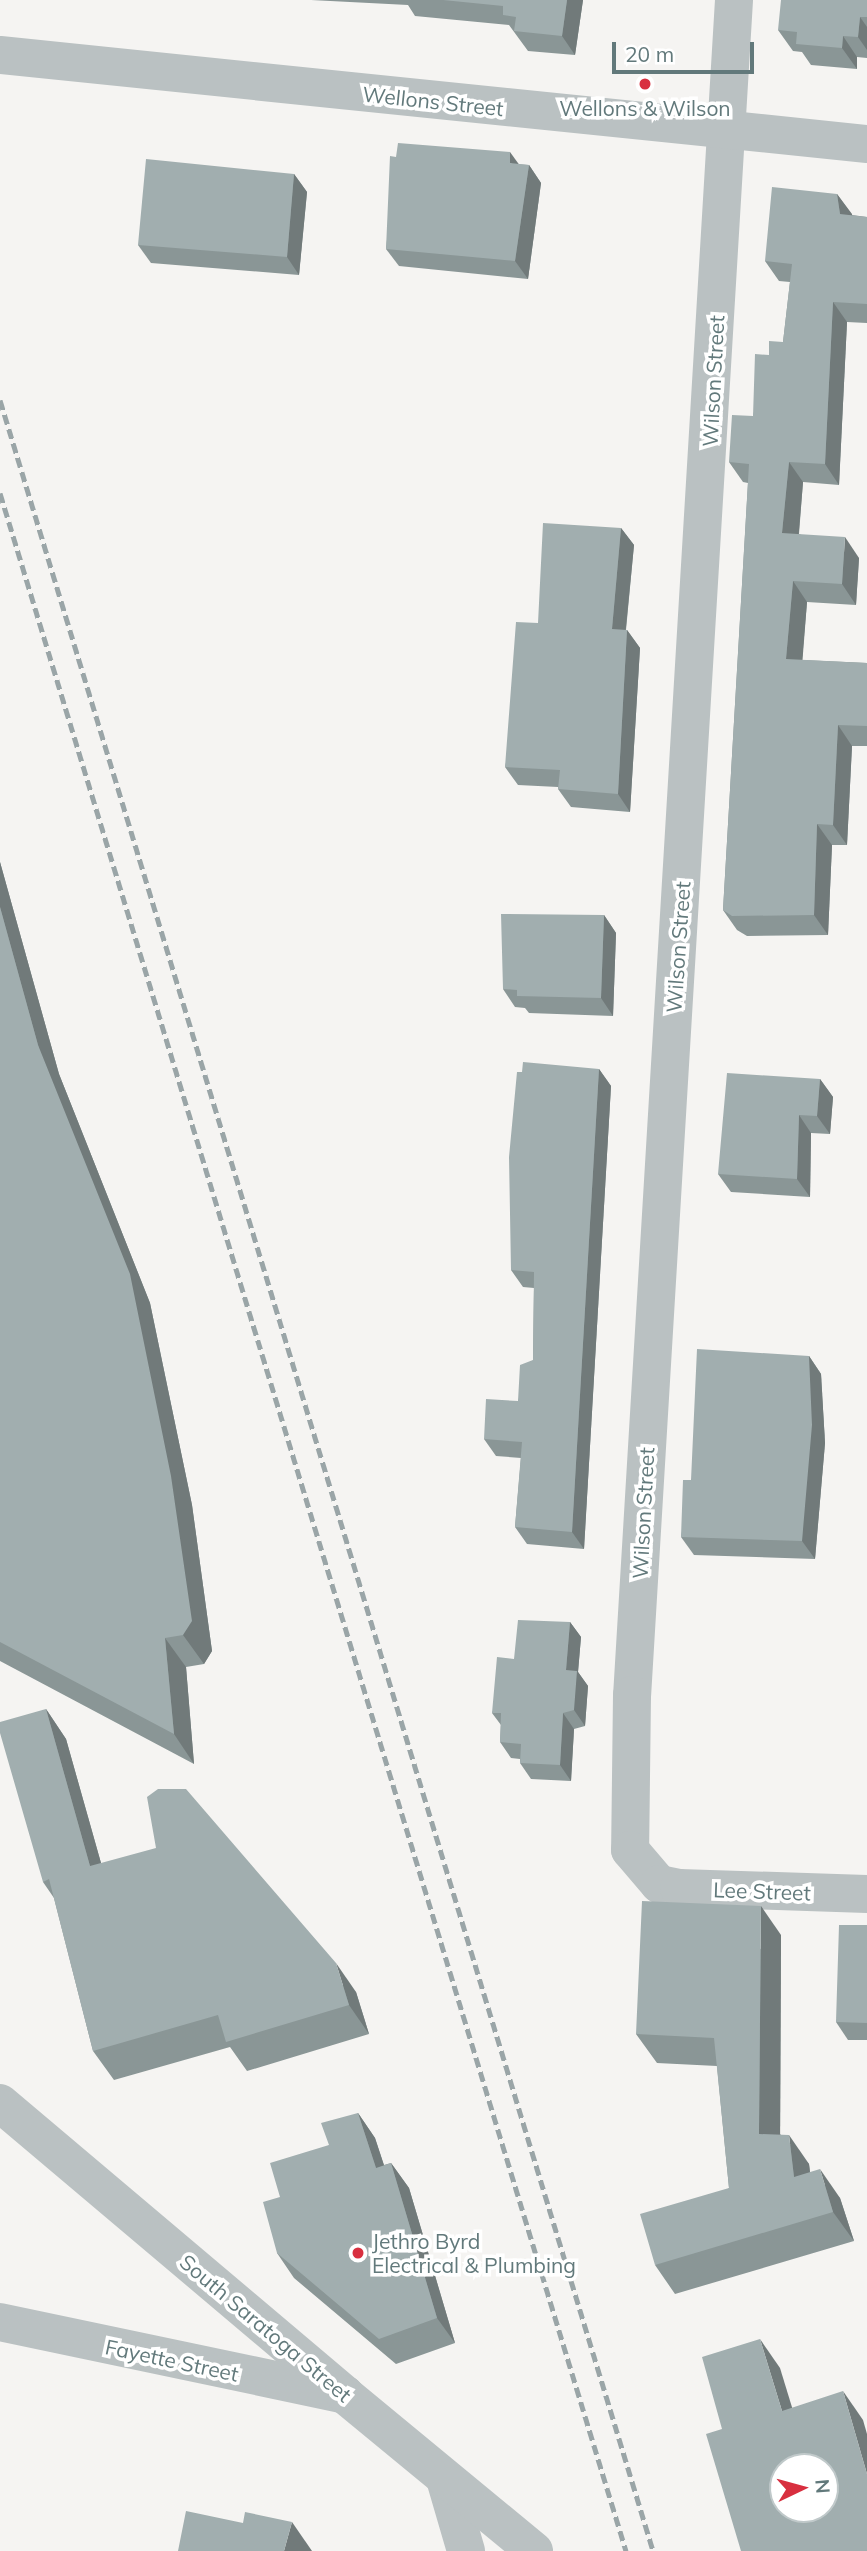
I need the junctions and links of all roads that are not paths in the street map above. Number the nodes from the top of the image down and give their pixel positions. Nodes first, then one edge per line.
1 (734, 0) edge
2 (0, 55) edge
3 (726, 131) junction
4 (867, 144) edge
5 (659, 1884) joint
6 (867, 1894) edge
7 (0, 2103) edge
8 (0, 2322) edge
9 (345, 2395) junction
10 (444, 2479) junction
11 (466, 2551) edge
12 (534, 2551) edge

1 - 3 street, Wilson Street
2 - 3 street, Wellons Street
3 - 4 street, Wellons Street
3 - 5 street, Wilson Street
5 - 6 street, Lee Street
7 - 9 street, South Saratoga Street
8 - 9 street, Fayette Street
9 - 10 street, South Saratoga Street
10 - 11 street
10 - 12 street, South Saratoga Street

